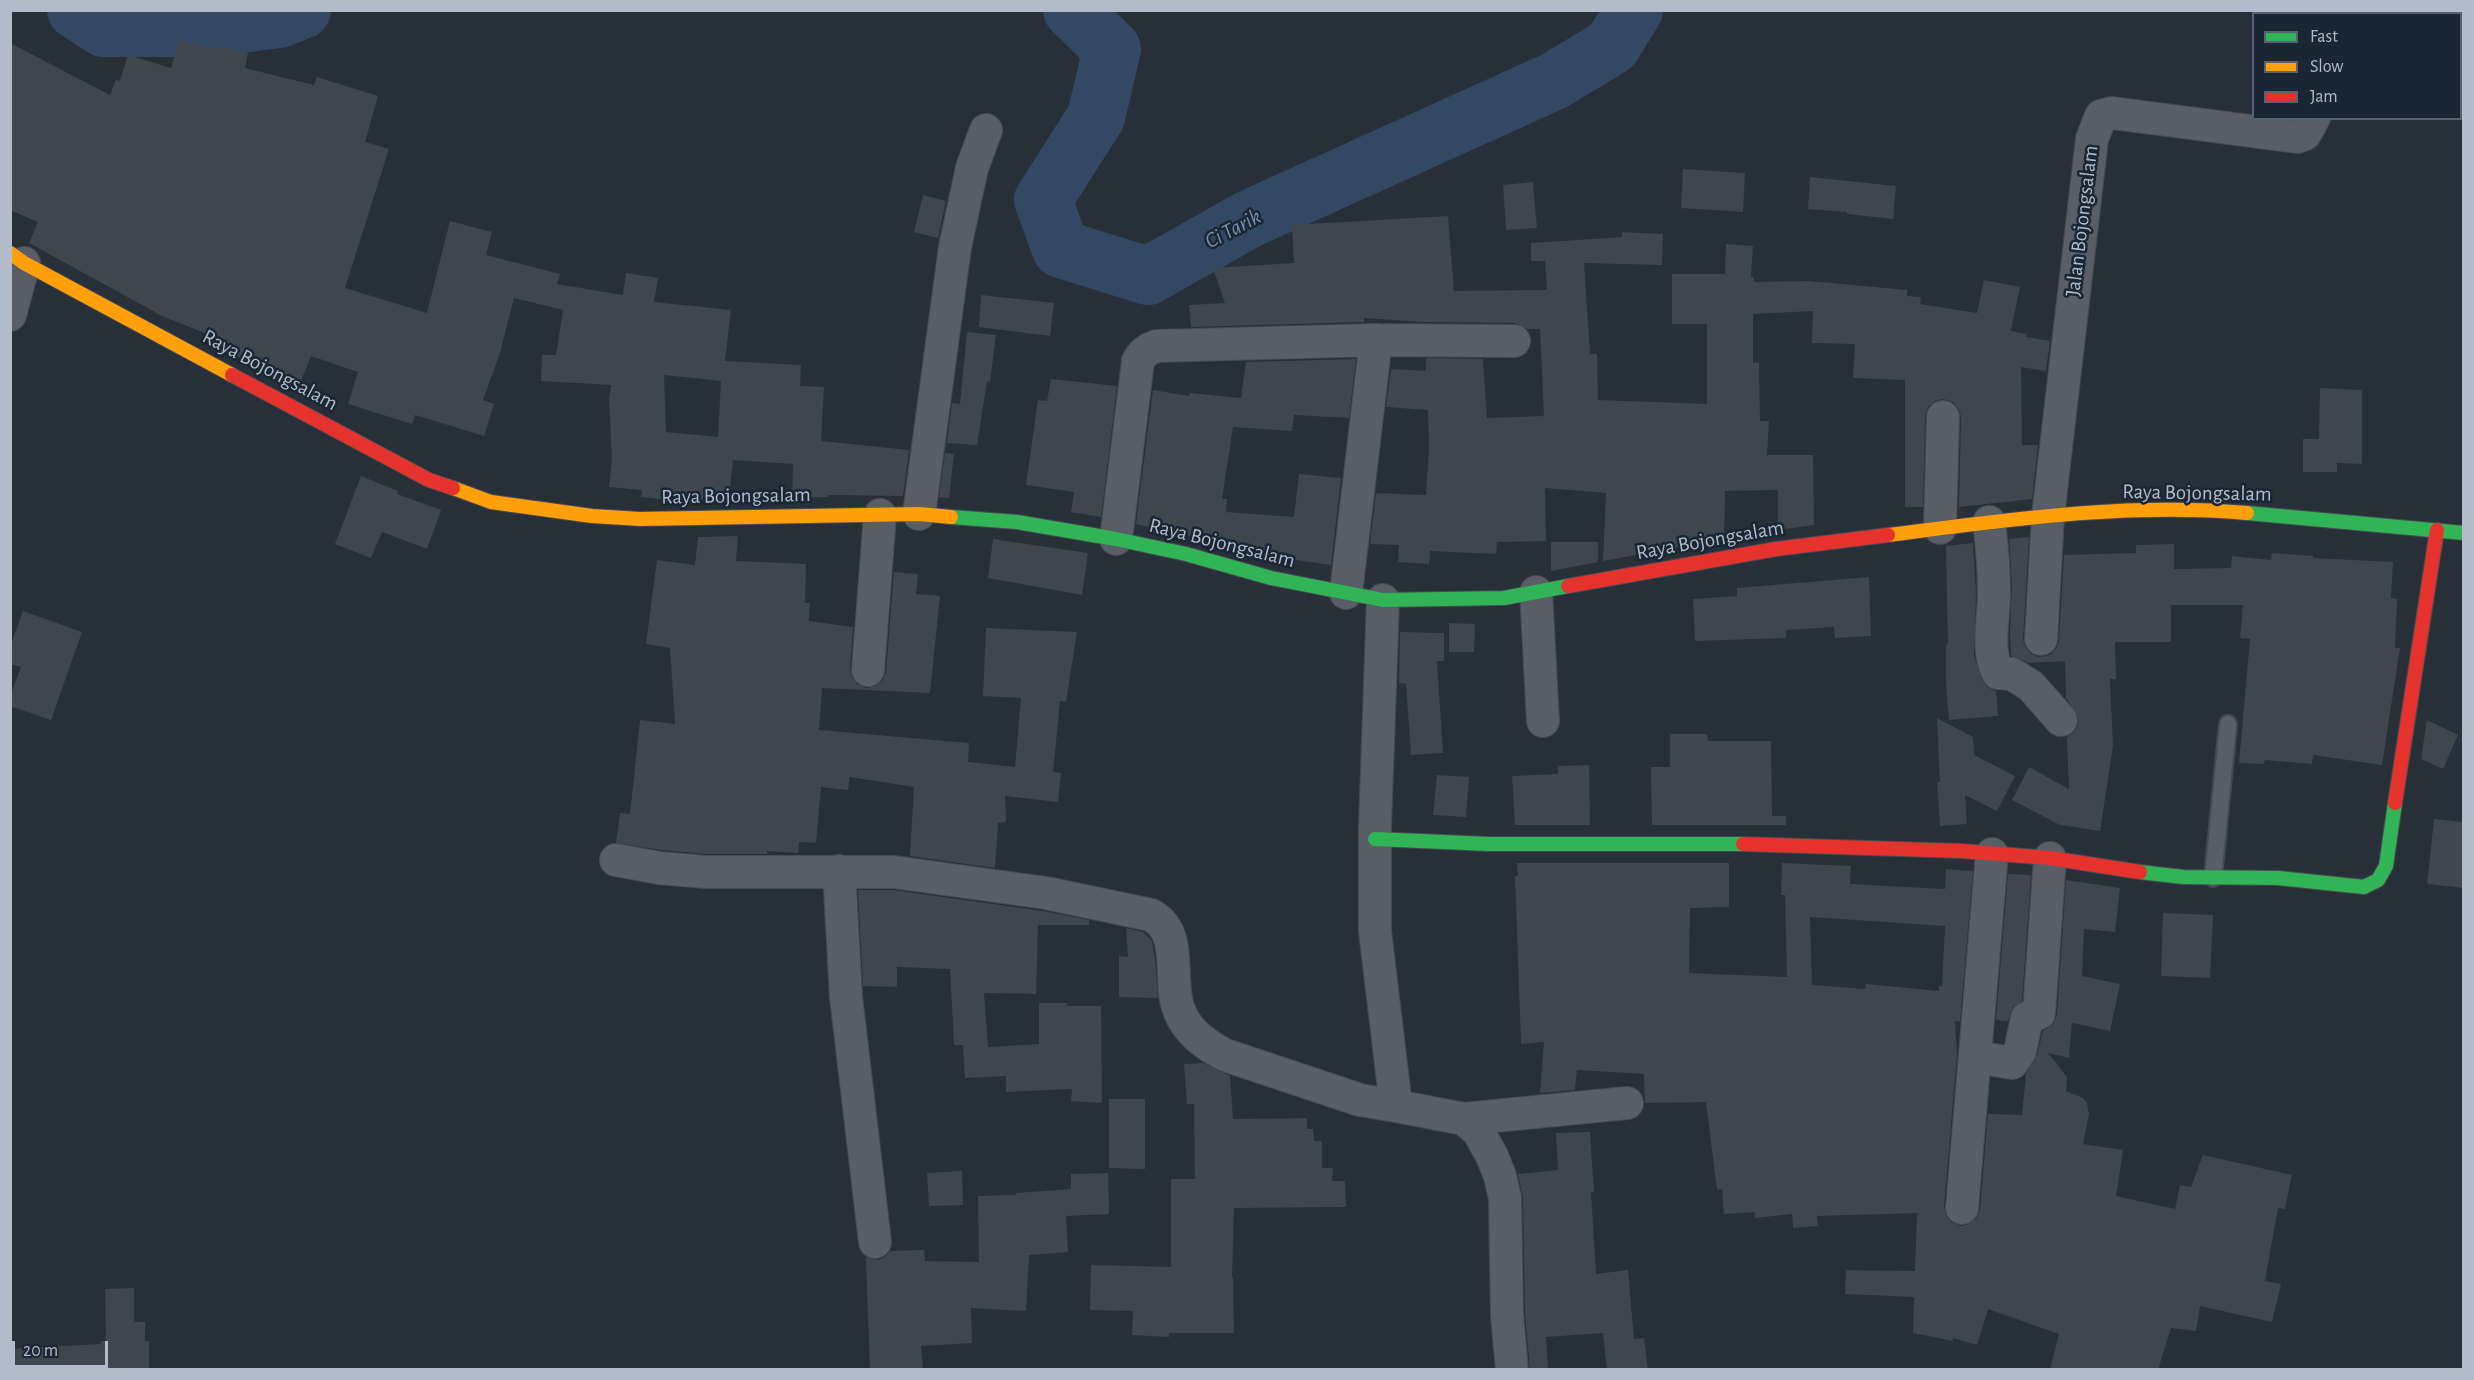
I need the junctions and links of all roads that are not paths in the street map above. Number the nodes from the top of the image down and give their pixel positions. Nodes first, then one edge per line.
1 (2313, 120) edge
2 (986, 130) dead end
3 (17, 258) edge
4 (10, 315) edge
5 (1376, 340) junction
6 (1514, 341) dead end
7 (1943, 417) dead end
8 (919, 514) junction
9 (880, 515) junction
10 (2048, 516) junction
11 (1989, 522) junction
12 (1940, 528) junction
13 (2438, 530) junction
14 (2463, 533) edge
15 (1116, 539) junction
16 (1536, 592) junction
17 (1346, 593) junction
18 (1383, 600) junction
19 (2041, 639) dead end
20 (868, 670) dead end
21 (2061, 720) dead end
22 (1543, 721) dead end
23 (2228, 724) dead end
24 (1375, 839) junction
25 (1992, 854) junction
26 (2050, 858) junction
27 (616, 860) dead end
28 (839, 871) junction
29 (2213, 878) junction
30 (1976, 1057) junction
31 (1627, 1103) dead end
32 (1396, 1106) junction
33 (1464, 1119) junction
34 (1962, 1208) dead end
35 (875, 1242) dead end
36 (1512, 1370) edge

1 - 10 street, Jalan Bojongsalam
2 - 8 street
3 - 4 street
3 - 9 main road, Raya Bojongsalam
5 - 6 street
5 - 15 street
5 - 17 street
7 - 12 street
8 - 9 main road, Raya Bojongsalam
8 - 15 main road, Raya Bojongsalam
9 - 20 street
10 - 11 main road, Raya Bojongsalam
10 - 13 main road, Raya Bojongsalam
10 - 19 street
11 - 12 main road, Raya Bojongsalam
11 - 21 street
12 - 16 main road, Raya Bojongsalam
13 - 14 main road, Raya Bojongsalam
13 - 29 main road
15 - 17 main road, Raya Bojongsalam
16 - 18 main road, Raya Bojongsalam
16 - 22 street
17 - 18 main road, Raya Bojongsalam
18 - 24 street
23 - 29 lane
24 - 25 main road
24 - 32 street
25 - 26 main road
25 - 30 street
26 - 29 main road
26 - 30 street
27 - 28 street
28 - 32 street
28 - 35 street
30 - 34 street
31 - 33 street
32 - 33 street
33 - 36 street

